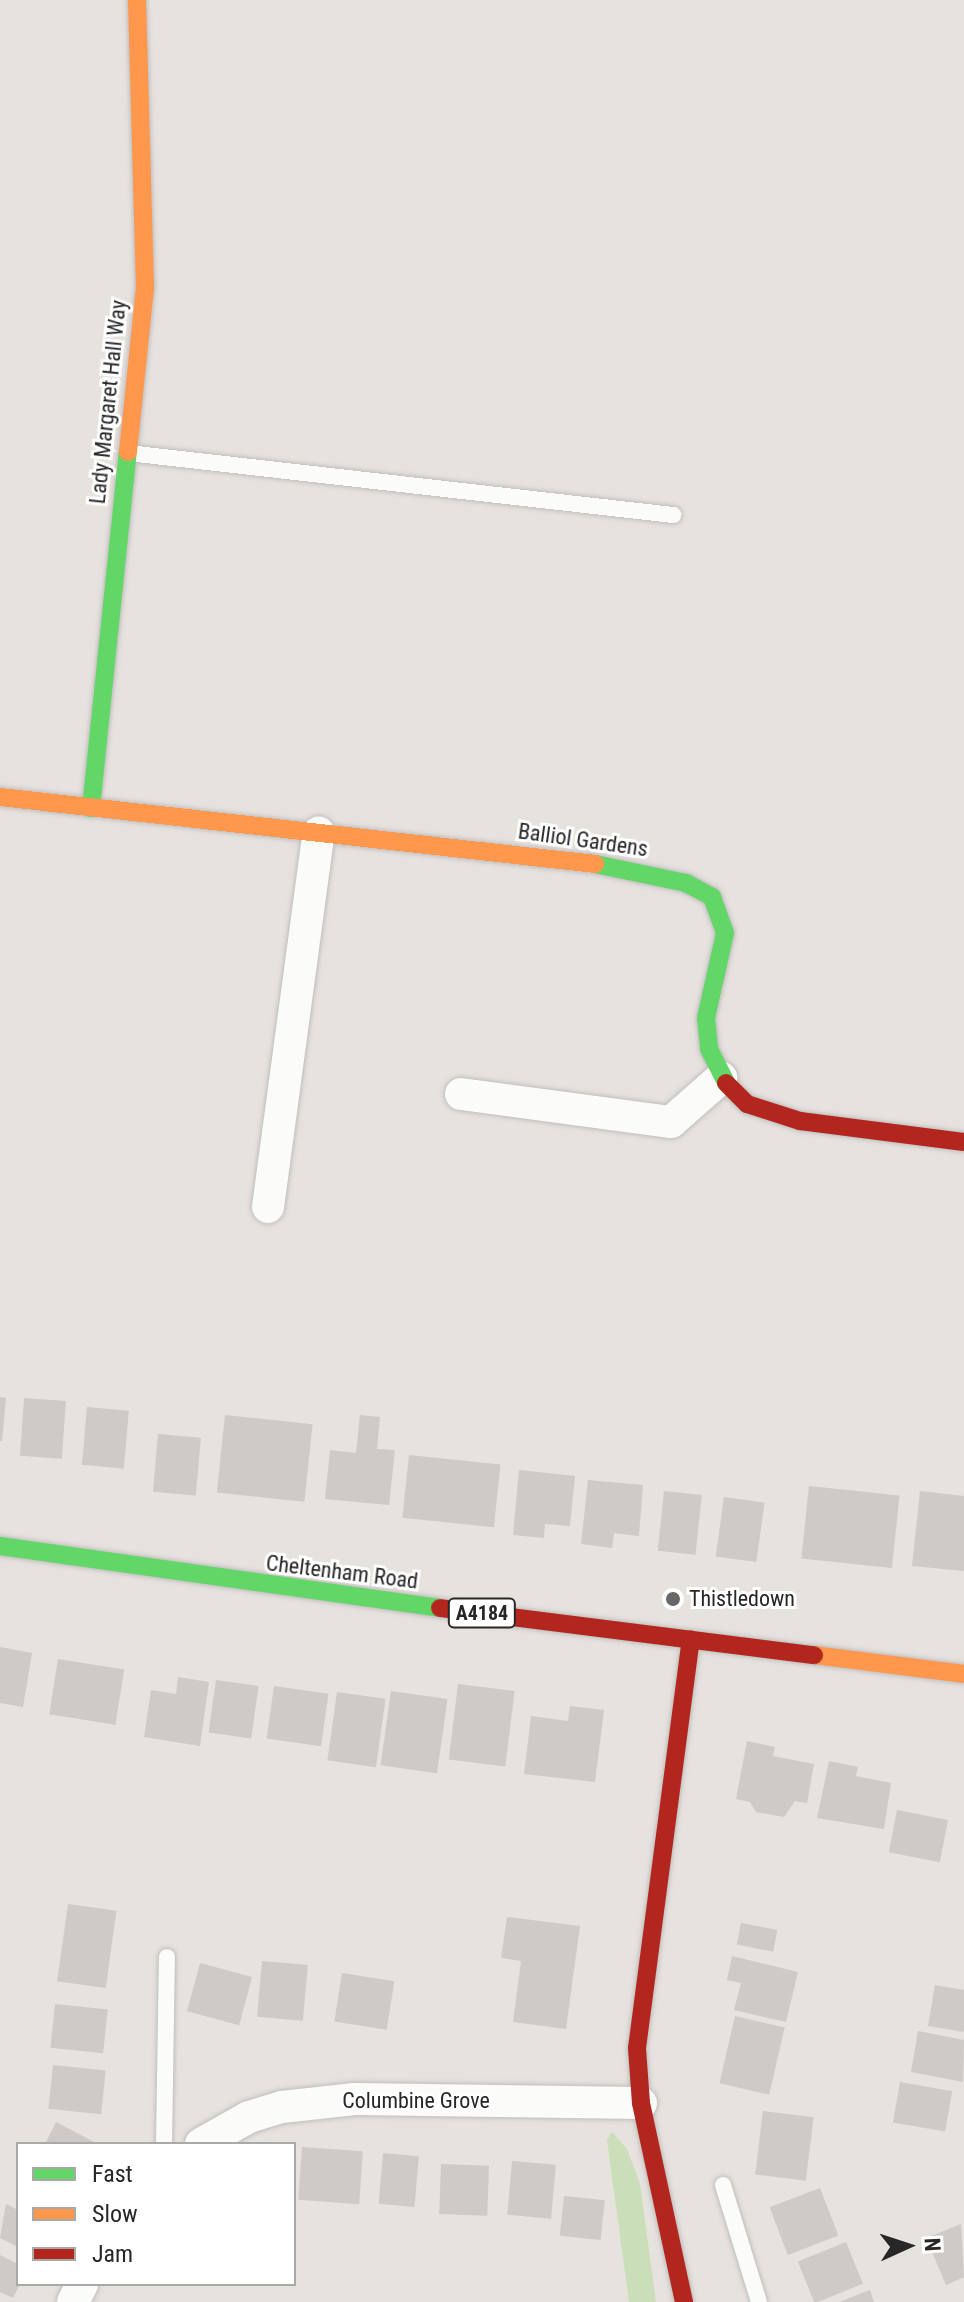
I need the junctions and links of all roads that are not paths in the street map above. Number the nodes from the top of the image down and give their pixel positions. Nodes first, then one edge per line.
1 (137, 0) edge
2 (126, 453) junction
3 (673, 515) dead end
4 (0, 797) edge
5 (91, 808) junction
6 (319, 832) junction
7 (721, 1078) junction
8 (461, 1094) dead end
9 (964, 1142) edge
10 (268, 1207) dead end
11 (0, 1546) edge
12 (691, 1640) junction
13 (964, 1674) edge
14 (167, 1957) dead end
15 (641, 2103) junction
16 (164, 2142) edge
17 (205, 2142) edge
18 (723, 2185) dead end
19 (684, 2302) edge
20 (759, 2302) edge

1 - 2 street, Lady Margaret Hall Way
2 - 3 lane
2 - 5 street, Lady Margaret Hall Way
4 - 5 street, Balliol Gardens
5 - 6 street, Balliol Gardens
6 - 7 street, Balliol Gardens
6 - 10 street
7 - 8 street
7 - 9 street, Balliol Gardens
11 - 12 street, Cheltenham Road / A4184
12 - 13 street, Cheltenham Road / A4184
12 - 15 street
14 - 16 lane
15 - 17 street, Columbine Grove
15 - 19 street
18 - 20 lane

